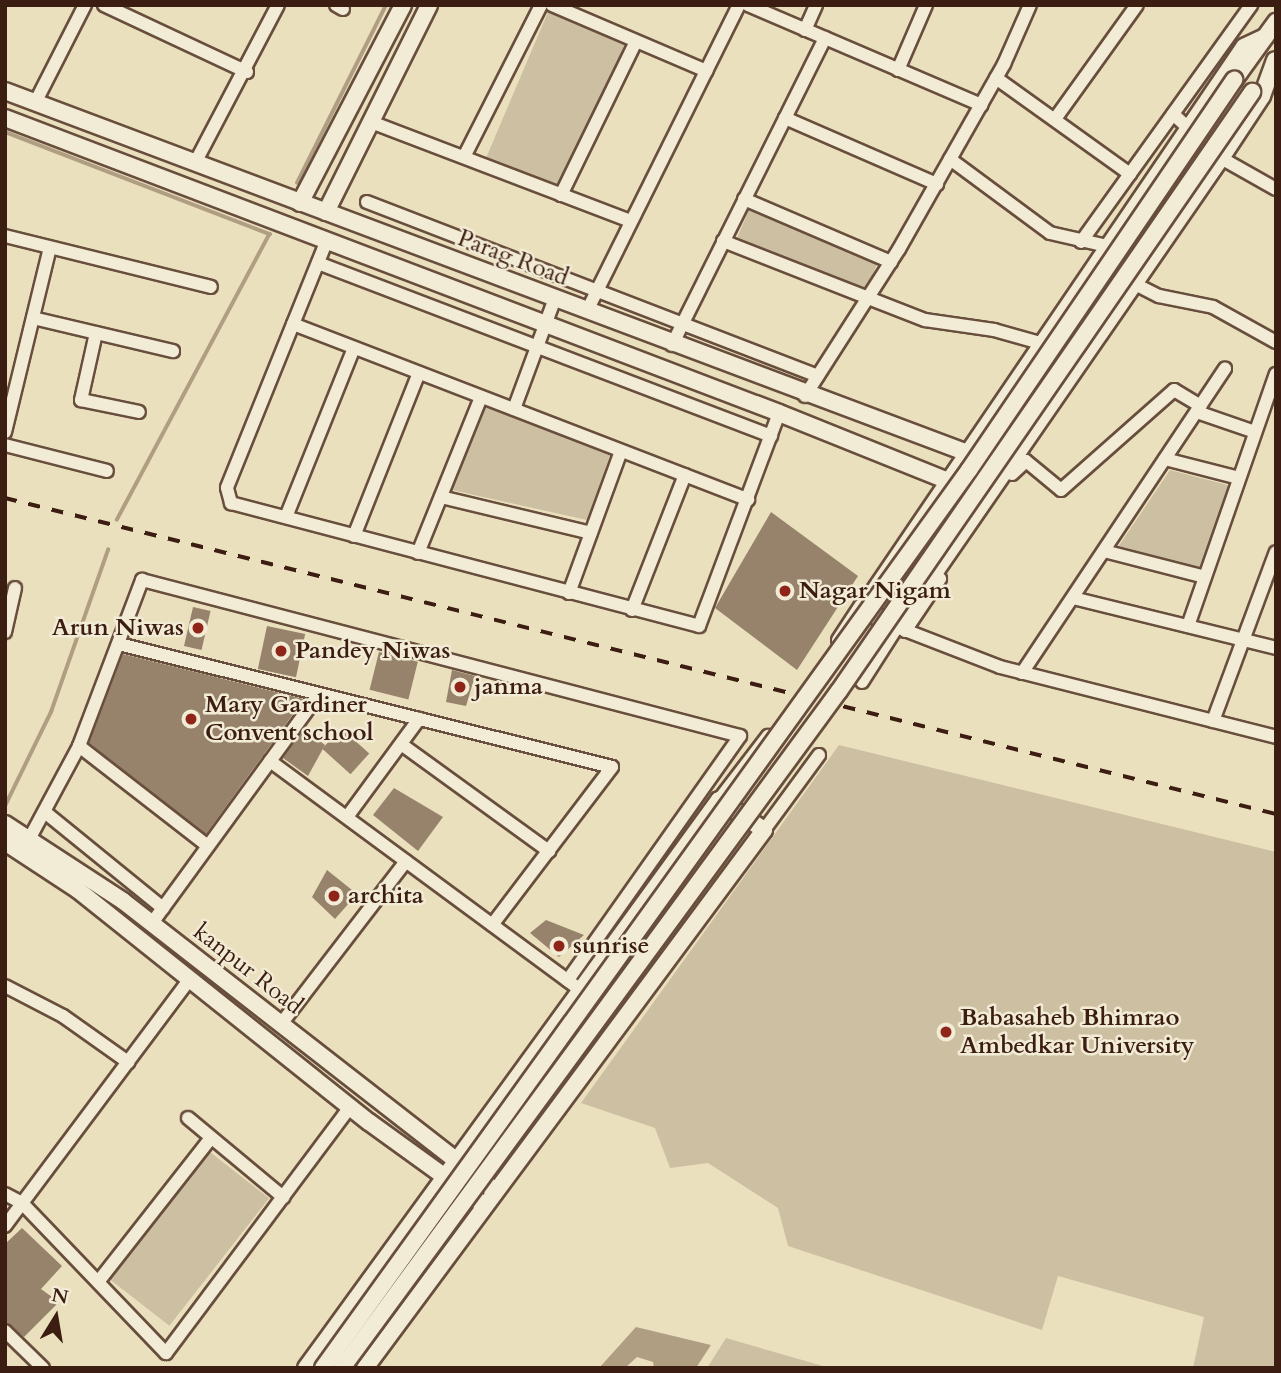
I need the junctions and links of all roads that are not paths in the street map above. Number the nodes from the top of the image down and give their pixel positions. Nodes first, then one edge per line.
1 (85, 5) edge
2 (104, 5) edge
3 (278, 5) edge
4 (403, 5) edge
5 (429, 5) edge
6 (541, 5) edge
7 (552, 5) edge
8 (739, 5) edge
9 (748, 5) edge
10 (816, 5) edge
11 (926, 5) edge
12 (1030, 5) edge
13 (1137, 5) edge
14 (1251, 5) edge
15 (1276, 22) edge
16 (805, 30) junction
17 (1265, 37) junction
18 (825, 38) junction
19 (636, 41) junction
20 (1275, 59) edge
21 (898, 70) junction
22 (707, 71) junction
23 (247, 72) junction
24 (996, 79) junction
25 (5, 91) edge
26 (35, 103) junction
27 (981, 105) junction
28 (1173, 114) junction
29 (5, 118) edge
30 (785, 118) junction
31 (1055, 119) junction
32 (371, 122) junction
33 (1190, 127) junction
34 (464, 157) junction
35 (1221, 158) junction
36 (950, 159) junction
37 (195, 163) junction
38 (1130, 173) junction
39 (937, 184) junction
40 (1276, 189) edge
41 (561, 195) junction
42 (283, 196) junction
43 (744, 200) junction
44 (367, 202) dead end
45 (300, 203) junction
46 (326, 212) junction
47 (272, 219) junction
48 (631, 221) junction
49 (5, 236) edge
50 (723, 241) junction
51 (1081, 242) junction
52 (1107, 246) junction
53 (50, 248) junction
54 (323, 251) junction
55 (891, 262) junction
56 (1133, 283) junction
57 (411, 284) junction
58 (211, 287) dead end
59 (596, 290) junction
60 (555, 298) junction
61 (866, 301) junction
62 (587, 311) junction
63 (497, 317) junction
64 (33, 318) junction
65 (682, 323) junction
66 (293, 324) junction
67 (96, 333) junction
68 (541, 334) junction
69 (1276, 342) edge
70 (1040, 343) junction
71 (672, 345) junction
72 (354, 348) junction
73 (173, 351) dead end
74 (1226, 369) dead end
75 (419, 373) junction
76 (1276, 374) edge
77 (818, 376) junction
78 (653, 378) junction
79 (805, 396) junction
80 (481, 397) junction
81 (703, 397) junction
82 (514, 409) junction
83 (1199, 409) junction
84 (139, 412) dead end
85 (775, 424) junction
86 (5, 432) edge
87 (1255, 432) junction
88 (5, 445) edge
89 (621, 451) junction
90 (965, 452) junction
91 (1166, 458) junction
92 (1004, 469) junction
93 (107, 471) dead end
94 (685, 475) junction
95 (1239, 478) junction
96 (946, 480) junction
97 (440, 497) junction
98 (748, 500) junction
99 (982, 501) junction
100 (286, 517) junction
101 (591, 533) junction
102 (354, 536) junction
103 (1104, 551) junction
104 (1276, 552) edge
105 (418, 553) junction
106 (1205, 577) junction
107 (1271, 579) edge
108 (15, 588) dead end
109 (569, 593) junction
110 (1073, 598) junction
111 (861, 605) junction
112 (632, 610) junction
113 (1188, 626) junction
114 (901, 629) junction
115 (5, 632) edge
116 (1243, 640) junction
117 (119, 643) junction
118 (1276, 648) edge
119 (822, 664) dead end
120 (1023, 673) junction
121 (862, 682) dead end
122 (319, 694) junction
123 (419, 719) junction
124 (1213, 721) junction
125 (768, 736) dead end
126 (1276, 737) edge
127 (401, 744) junction
128 (79, 746) junction
129 (820, 755) dead end
130 (270, 761) junction
131 (719, 800) junction
132 (46, 813) junction
133 (347, 817) junction
134 (5, 824) edge
135 (764, 830) junction
136 (5, 842) edge
137 (26, 844) junction
138 (208, 846) junction
139 (549, 850) junction
140 (406, 861) junction
141 (163, 908) junction
142 (152, 923) junction
143 (492, 925) junction
144 (190, 953) junction
145 (183, 974) junction
146 (573, 985) junction
147 (5, 986) edge
148 (281, 1024) junction
149 (128, 1062) junction
150 (350, 1108) junction
151 (188, 1118) dead end
152 (211, 1138) junction
153 (455, 1160) junction
154 (443, 1176) junction
155 (494, 1191) junction
156 (5, 1194) edge
157 (283, 1197) junction
158 (22, 1203) junction
159 (484, 1205) junction
160 (5, 1226) edge
161 (98, 1282) junction
162 (5, 1331) edge
163 (43, 1368) edge
164 (306, 1368) edge
165 (323, 1368) edge
166 (342, 1368) edge
167 (365, 1368) edge

1 - 26 street
2 - 23 street
3 - 23 street
4 - 45 street
5 - 32 street
6 - 34 street
7 - 19 street
8 - 22 street
9 - 16 street
10 - 16 street
11 - 21 street
12 - 24 street
13 - 31 street
14 - 28 street
15 - 17 street
16 - 18 street
17 - 33 street
17 - 165 street, bridge
18 - 21 street
18 - 30 street
19 - 22 street
19 - 41 street
20 - 35 street
20 - 166 street, bridge
21 - 27 street
22 - 48 street
23 - 37 street
24 - 27 street
24 - 31 street
25 - 26 street, Parag Road
26 - 37 street, Parag Road
27 - 36 street
28 - 33 street
28 - 38 street
29 - 47 street, Parag Road
30 - 39 street
30 - 43 street
31 - 38 street
32 - 34 street
32 - 46 street
33 - 35 street
33 - 52 street
34 - 41 street
35 - 40 street
35 - 56 street
36 - 39 street
36 - 51 street
37 - 42 street, Parag Road
38 - 51 street
39 - 55 street
41 - 48 street
42 - 45 street, Parag Road
42 - 47 street
43 - 50 street
43 - 55 street
44 - 59 street
45 - 46 street, Parag Road
46 - 60 street, Parag Road
47 - 54 street, Parag Road
48 - 59 street
49 - 53 street
50 - 61 street
50 - 65 street
51 - 52 street
52 - 70 street
53 - 58 street
53 - 64 street
54 - 57 street, Parag Road
54 - 57 street
54 - 66 street
55 - 61 street
56 - 69 street
56 - 92 street
57 - 63 street, Parag Road
57 - 63 street
59 - 62 street
59 - 65 street
60 - 62 street, Parag Road
60 - 68 street
61 - 70 street
61 - 77 street
62 - 71 street, Parag Road
63 - 68 street, Parag Road
63 - 68 street
64 - 67 street
64 - 86 street
65 - 71 street
65 - 77 street
66 - 72 street
66 - 100 street
67 - 73 street
67 - 84 street
68 - 78 street, Parag Road
68 - 78 street
68 - 82 street
70 - 90 street
71 - 79 street, Parag Road
72 - 75 street
72 - 100 street
74 - 83 street
75 - 80 street
75 - 102 street
76 - 87 street
77 - 79 street
78 - 81 street, Parag Road
78 - 81 street
79 - 90 street, Parag Road
80 - 82 street
80 - 97 street
81 - 85 street, Parag Road
81 - 85 street
82 - 89 street
83 - 87 street
83 - 91 street
83 - 114 street
85 - 96 street, Parag Road
85 - 98 street
87 - 95 street
88 - 93 street
89 - 94 street
89 - 101 street
90 - 92 street, Parag Road
90 - 96 street
91 - 95 street
91 - 103 street
92 - 99 street
94 - 98 street
94 - 112 street
95 - 106 street
96 - 99 street, Parag Road
96 - 111 street
97 - 101 street
97 - 105 street
98 - 112 street
99 - 114 street
100 - 102 street
101 - 109 street
102 - 105 street
103 - 106 street
103 - 110 street
104 - 107 street
105 - 109 street
106 - 113 street
107 - 116 street
108 - 115 street
109 - 112 street
110 - 113 street
110 - 120 street
111 - 114 street
111 - 119 street
113 - 116 street
114 - 120 street
114 - 121 street
116 - 118 street
116 - 124 street
117 - 122 street
117 - 128 street
117 - 146 street
120 - 124 street
122 - 123 street
122 - 130 street
123 - 127 street
123 - 139 street
124 - 126 street
125 - 131 street
127 - 133 street
127 - 139 street
128 - 132 street
128 - 138 street
129 - 135 street
130 - 133 street
130 - 138 street
131 - 135 street
131 - 146 street
132 - 137 street
132 - 141 street
133 - 140 street
134 - 137 street, kanpur Road
135 - 155 street
136 - 137 street
137 - 142 street, kanpur Road
137 - 145 street
138 - 141 street
139 - 143 street
140 - 143 street
140 - 148 street
141 - 142 street
142 - 144 street, kanpur Road
143 - 146 street
144 - 145 street
144 - 148 street, kanpur Road
145 - 149 street
145 - 150 street
146 - 153 street
147 - 149 street
148 - 153 street, kanpur Road
149 - 158 street
150 - 154 street
150 - 157 street
151 - 152 street
152 - 157 street
152 - 161 street
153 - 154 street
153 - 155 street, kanpur Road
154 - 159 street
154 - 164 street
155 - 159 street
156 - 158 street
157 - 161 street
158 - 160 street
158 - 161 street
159 - 167 street
162 - 163 street

